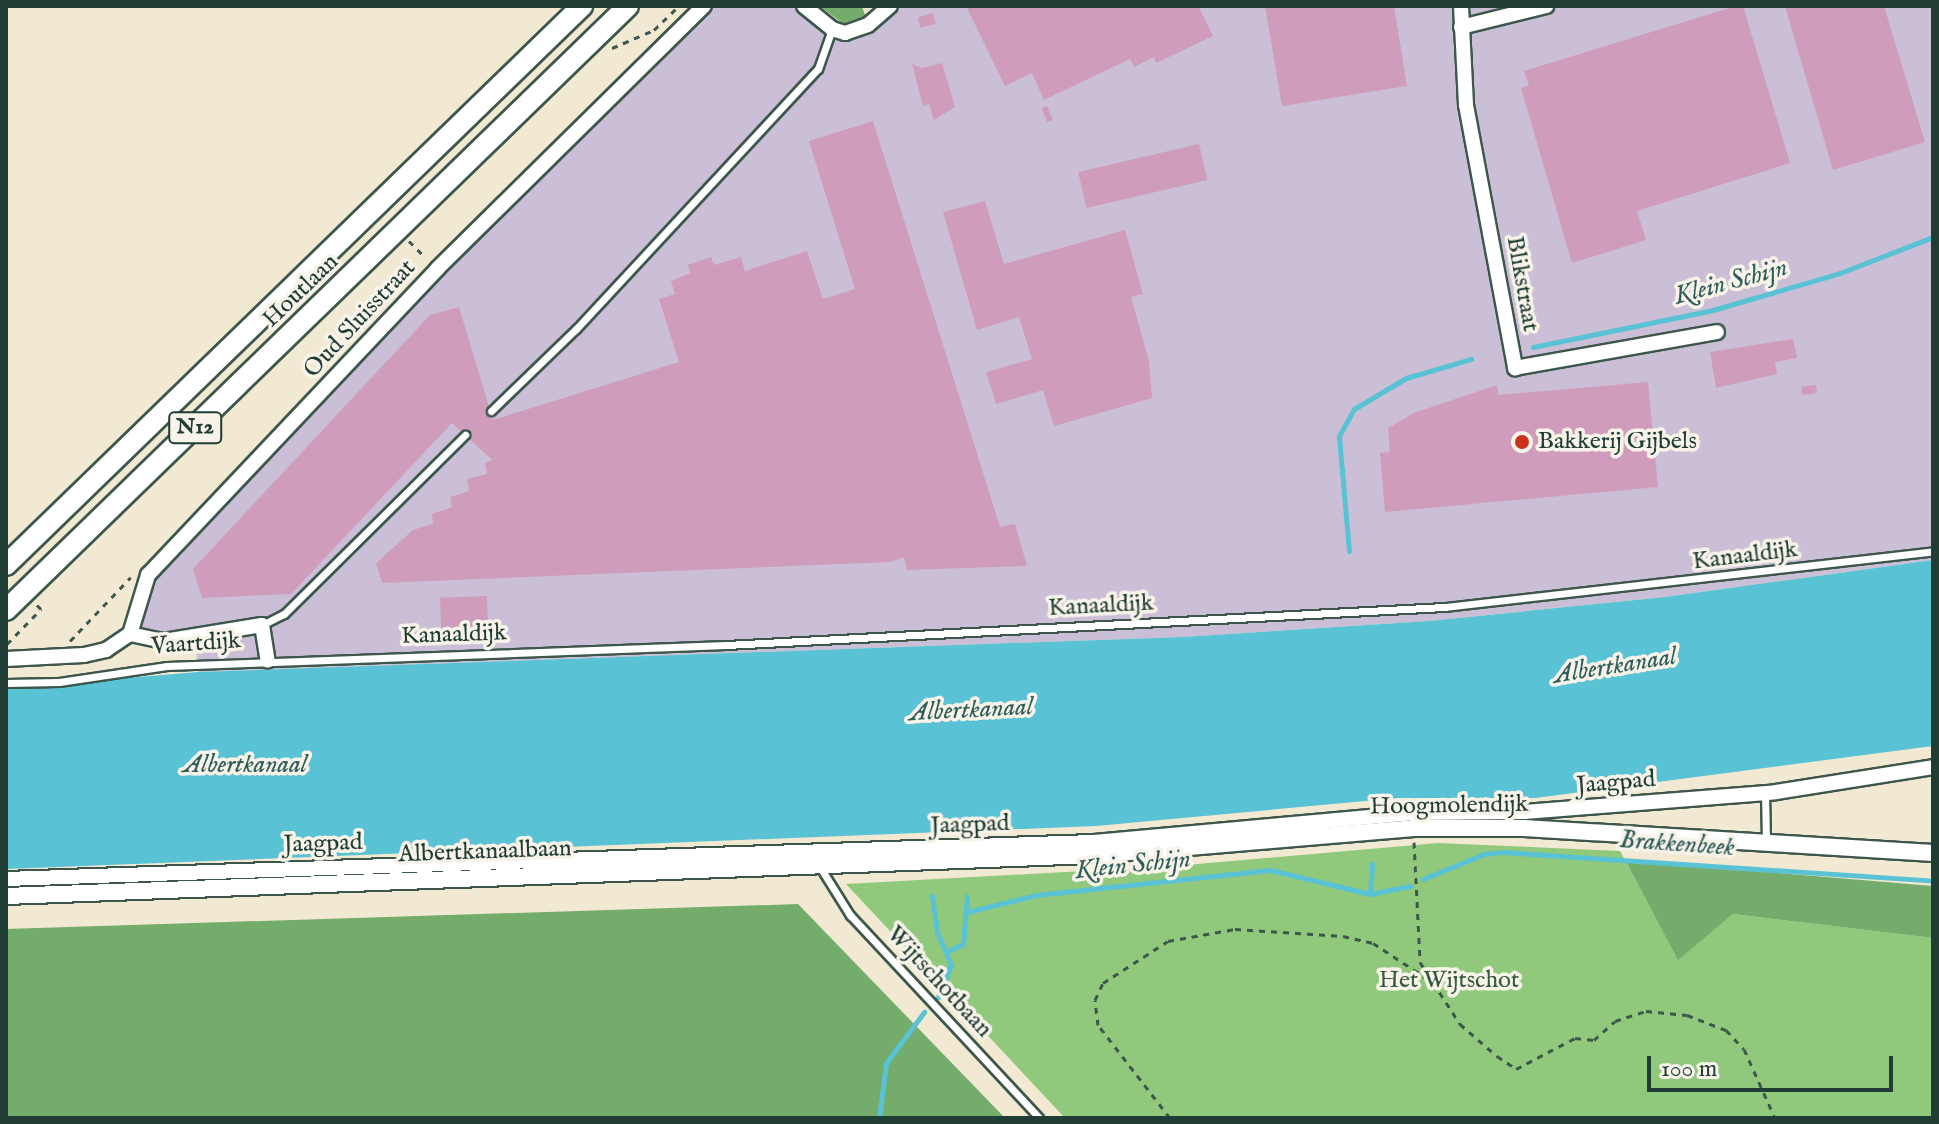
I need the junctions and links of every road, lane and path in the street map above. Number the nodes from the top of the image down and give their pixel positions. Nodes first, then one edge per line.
1 (582, 6) edge
2 (628, 6) edge
3 (704, 6) edge
4 (804, 6) edge
5 (890, 6) edge
6 (1461, 6) edge
7 (1546, 6) edge
8 (1461, 27) junction
9 (832, 29) junction
10 (409, 241) dead end
11 (430, 262) dead end
12 (1717, 332) dead end
13 (491, 411) dead end
14 (465, 435) dead end
15 (1933, 551) edge
16 (6, 565) edge
17 (36, 604) dead end
18 (6, 610) edge
19 (262, 625) junction
20 (130, 634) junction
21 (7, 644) edge
22 (6, 659) edge
23 (268, 661) junction
24 (6, 683) edge
25 (1933, 767) edge
26 (1765, 793) junction
27 (1414, 828) junction
28 (1766, 842) junction
29 (1933, 853) edge
30 (966, 861) joint
31 (819, 866) junction
32 (6, 879) edge
33 (6, 896) edge
34 (1431, 981) junction
35 (1039, 1118) edge
36 (1170, 1118) edge
37 (1775, 1118) edge

1 - 16 main road, Houtlaan / N12
2 - 18 main road, Houtlaan / N12
3 - 20 street, Oud Sluisstraat
4 - 9 street
5 - 9 street
6 - 8 street, Blikstraat
7 - 8 street
8 - 12 street, Blikstraat
9 - 13 lane
10 - 11 path
14 - 19 lane
15 - 23 lane, Kanaaldijk
17 - 21 path
19 - 20 street, Vaartdijk
19 - 23 street, Vaartdijk
20 - 22 street
23 - 24 lane, Vaartdijk
25 - 26 street, Jaagpad
26 - 28 lane
26 - 32 street, Jaagpad
27 - 28 street, Hoogmolendijk
27 - 30 street, Hoogmolendijk
27 - 34 path
28 - 29 street, Hoogmolendijk
30 - 31 street, Albertkanaalbaan
31 - 33 street, Albertkanaalbaan
31 - 35 lane, Wijtschotbaan
34 - 36 path
34 - 37 path

